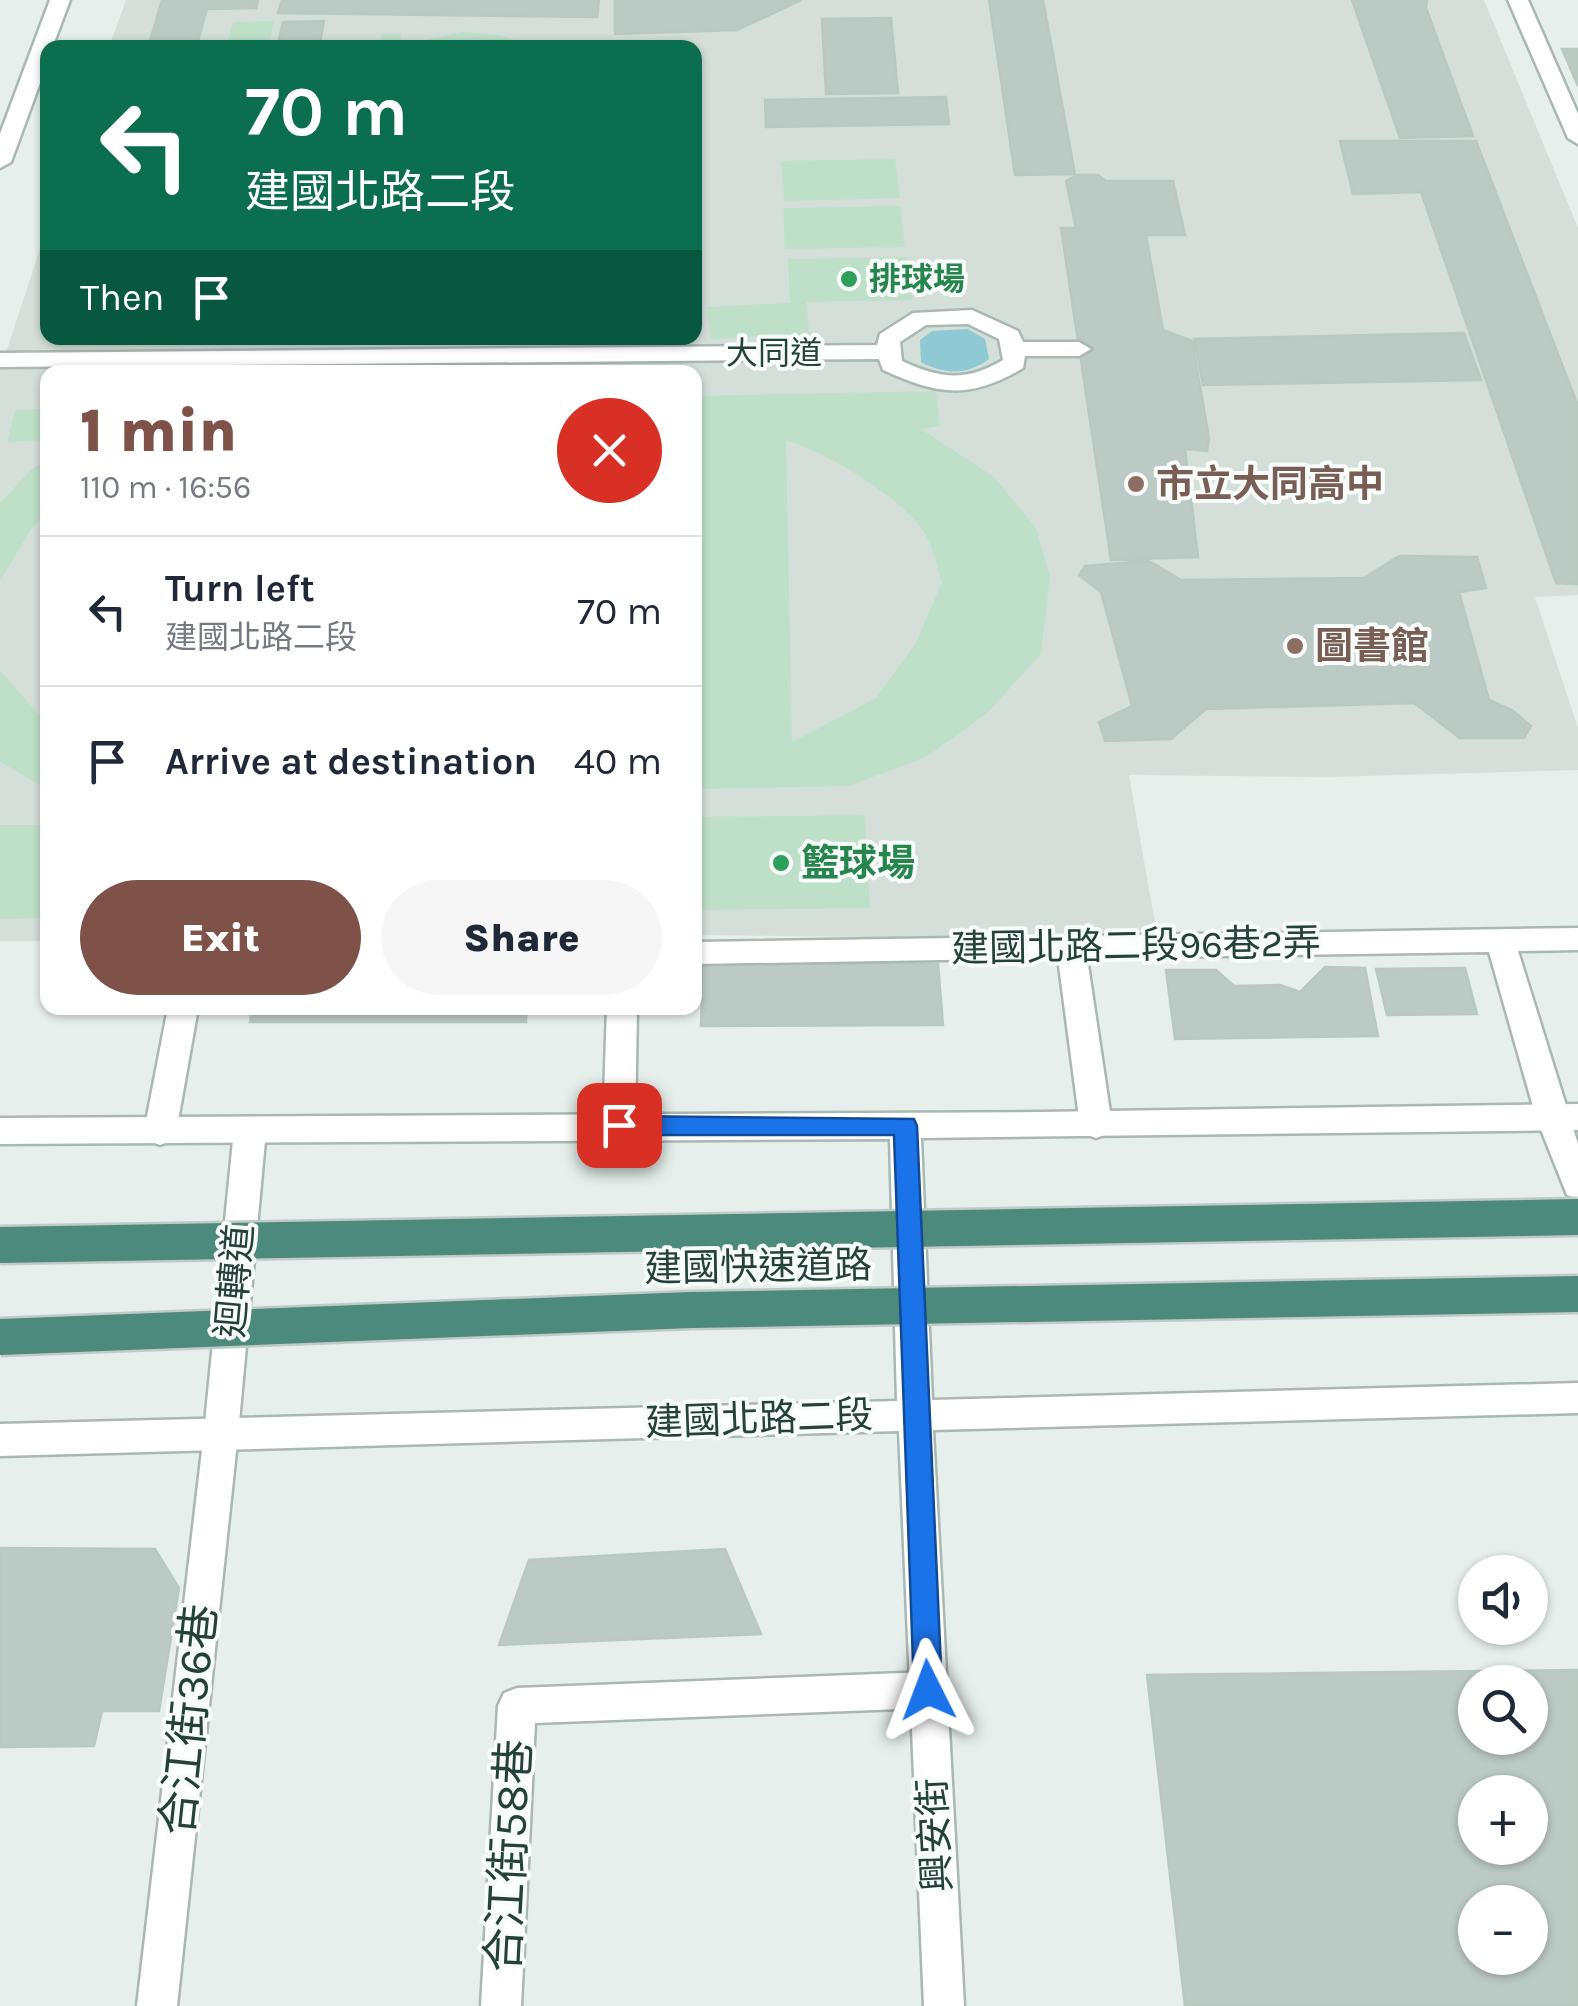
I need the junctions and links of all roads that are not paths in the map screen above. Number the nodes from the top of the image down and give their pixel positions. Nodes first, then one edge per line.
1 (60, 0) edge
2 (1518, 0) edge
3 (45, 40) edge
4 (40, 54) edge
5 (1578, 138) edge
6 (0, 162) edge
7 (1079, 349) dead end
8 (1012, 350) junction
9 (888, 352) junction
10 (0, 360) edge
11 (1578, 939) edge
12 (1500, 940) junction
13 (1071, 947) junction
14 (702, 953) edge
15 (181, 1015) edge
16 (622, 1015) edge
17 (1565, 1117) edge
18 (1096, 1124) junction
19 (619, 1125) junction
20 (906, 1126) junction
21 (250, 1130) junction
22 (0, 1131) edge
23 (160, 1132) junction
24 (1578, 1186) edge
25 (1578, 1217) edge
26 (0, 1245) edge
27 (1578, 1294) edge
28 (0, 1337) edge
29 (1578, 1398) edge
30 (915, 1414) junction
31 (221, 1433) junction
32 (0, 1440) edge
33 (928, 1690) junction
34 (157, 2006) edge
35 (501, 2006) edge
36 (944, 2006) edge

1 - 3 street
2 - 5 street
4 - 6 street
7 - 8 street
8 - 9 street
8 - 9 street
9 - 10 street, 大同道
11 - 12 street, 建國北路二段96巷2弄
12 - 13 street, 建國北路二段96巷2弄
12 - 17 street
13 - 14 street, 建國北路二段96巷2弄
13 - 18 street
15 - 23 street
16 - 19 street
17 - 18 street
17 - 24 street
18 - 20 street
19 - 20 street
19 - 21 street
20 - 30 street, 興安街
21 - 23 street
21 - 31 street, 迴轉道
22 - 23 street
25 - 26 highway, 建國快速道路, bridge
27 - 28 highway, 建國快速道路, bridge
29 - 30 street, 建國北路二段
30 - 31 street, 建國北路二段
30 - 33 street, 興安街
31 - 32 street, 建國北路二段
31 - 34 street, 合江街36巷
33 - 35 street, 合江街58巷
33 - 36 street, 興安街

